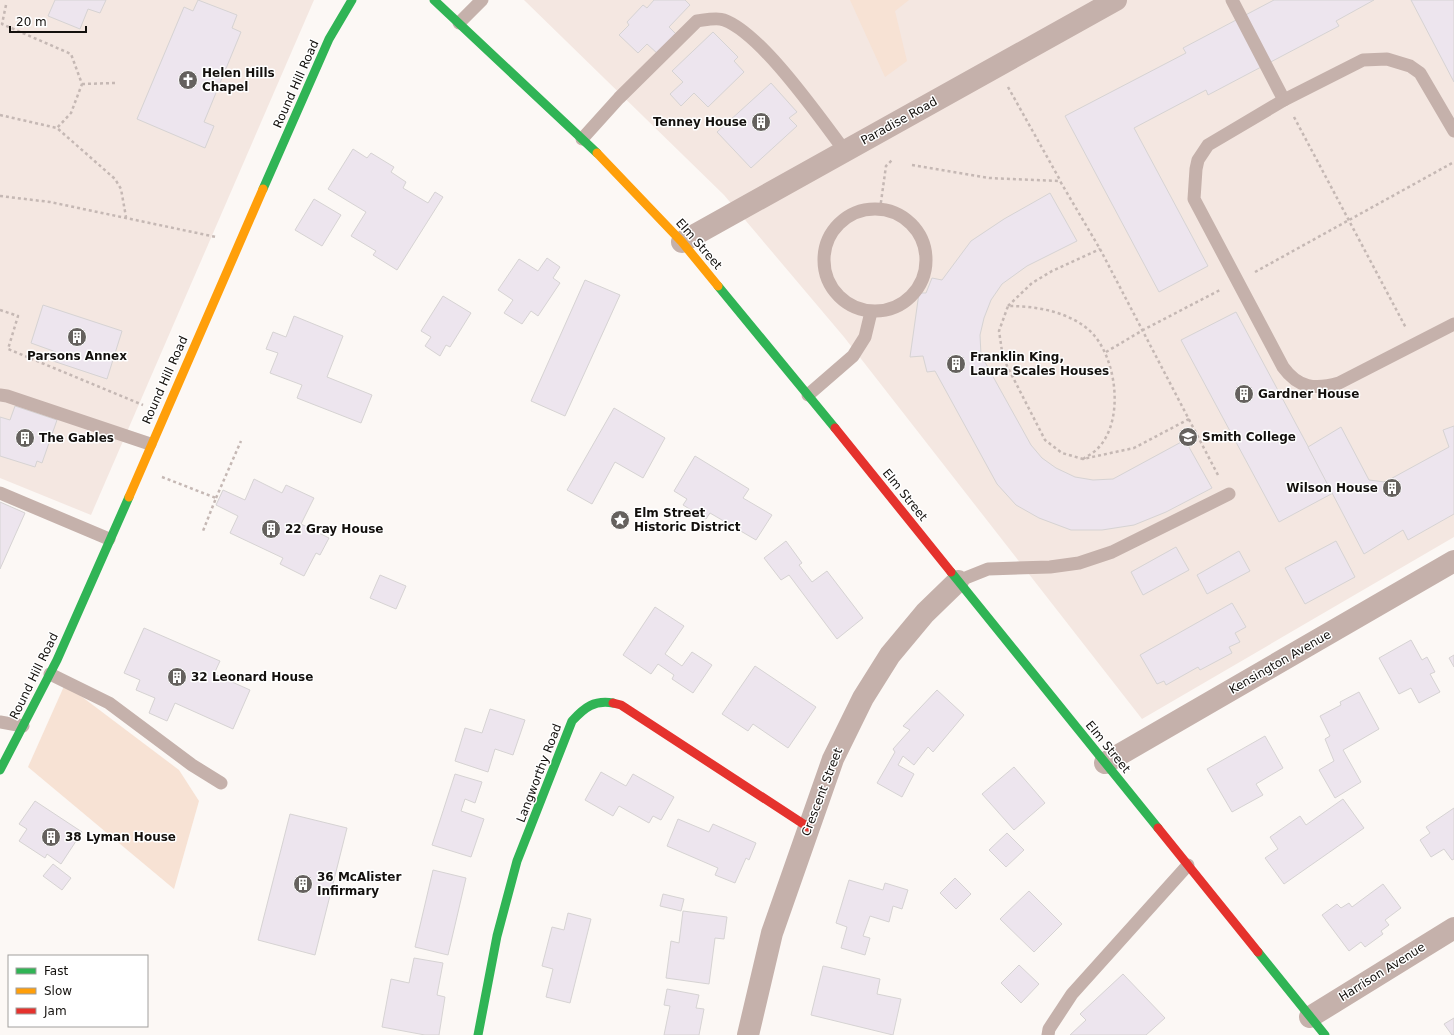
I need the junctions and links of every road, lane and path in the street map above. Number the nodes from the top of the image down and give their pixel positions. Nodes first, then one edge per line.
1 (352, 0) edge
2 (434, 0) edge
3 (482, 0) edge
4 (1116, 0) edge
5 (1232, 0) edge
6 (6, 5) dead end
7 (459, 23) junction
8 (997, 66) junction
9 (115, 83) dead end
10 (82, 84) junction
11 (1284, 100) junction
12 (0, 115) edge
13 (56, 128) junction
14 (1454, 131) edge
15 (582, 139) junction
16 (845, 151) junction
17 (893, 159) dead end
18 (1454, 162) edge
19 (912, 165) dead end
20 (1060, 181) junction
21 (0, 196) edge
22 (880, 209) junction
23 (126, 217) junction
24 (1349, 220) junction
25 (216, 237) dead end
26 (682, 242) junction
27 (1100, 249) junction
28 (1236, 282) junction
29 (1008, 306) junction
30 (0, 310) edge
31 (871, 312) junction
32 (1454, 324) edge
33 (1143, 330) junction
34 (1415, 344) junction
35 (1106, 352) junction
36 (0, 395) edge
37 (808, 395) junction
38 (163, 415) junction
39 (1189, 419) junction
40 (241, 441) dead end
41 (150, 444) junction
42 (1083, 459) junction
43 (140, 468) junction
44 (0, 493) edge
45 (1229, 494) joint
46 (216, 498) junction
47 (204, 531) dead end
48 (109, 539) junction
49 (1454, 561) edge
50 (958, 581) junction
51 (50, 674) junction
52 (0, 722) edge
53 (24, 726) junction
54 (1105, 763) junction
55 (0, 770) edge
56 (221, 783) dead end
57 (808, 827) junction
58 (1188, 865) junction
59 (1454, 928) edge
60 (1310, 1017) junction
61 (478, 1035) edge
62 (748, 1035) edge
63 (1048, 1035) edge
64 (1324, 1035) edge

1 - 38 main road, Round Hill Road
2 - 7 main road, Elm Street
3 - 7 lane
4 - 8 street, Paradise Road
5 - 11 lane
6 - 10 path
7 - 15 main road, Elm Street
8 - 16 street, Paradise Road
8 - 20 path
9 - 10 path
10 - 13 path
11 - 14 lane
11 - 24 path
11 - 28 lane
12 - 13 path
13 - 23 path
15 - 16 lane
15 - 26 main road, Elm Street
16 - 26 street, Paradise Road
17 - 22 path
18 - 24 path
19 - 20 path
20 - 27 path
21 - 23 path
22 - 31 lane
22 - 31 lane
23 - 25 path
24 - 28 path
24 - 34 path
26 - 37 main road, Elm Street
27 - 29 path
27 - 33 path
28 - 33 path
28 - 34 lane
29 - 35 path
29 - 42 path
30 - 38 path
31 - 37 lane
32 - 34 lane
33 - 35 path
33 - 39 path
35 - 42 path
36 - 41 lane
37 - 50 main road, Elm Street
38 - 41 main road, Round Hill Road
39 - 42 path
39 - 45 path
40 - 46 path
41 - 43 main road, Round Hill Road
43 - 46 path
43 - 48 main road, Round Hill Road
44 - 48 lane
45 - 50 lane
46 - 47 path
48 - 51 main road, Round Hill Road
49 - 54 street, Kensington Avenue
50 - 54 main road, Elm Street
50 - 57 street, Crescent Street
51 - 53 main road, Round Hill Road
51 - 56 lane
52 - 53 lane
53 - 55 main road, Round Hill Road
54 - 58 main road, Elm Street
57 - 61 main road, Langworthy Road
57 - 62 street, Crescent Street
58 - 60 main road, Elm Street
58 - 63 lane
59 - 60 street, Harrison Avenue
60 - 64 main road, Elm Street

